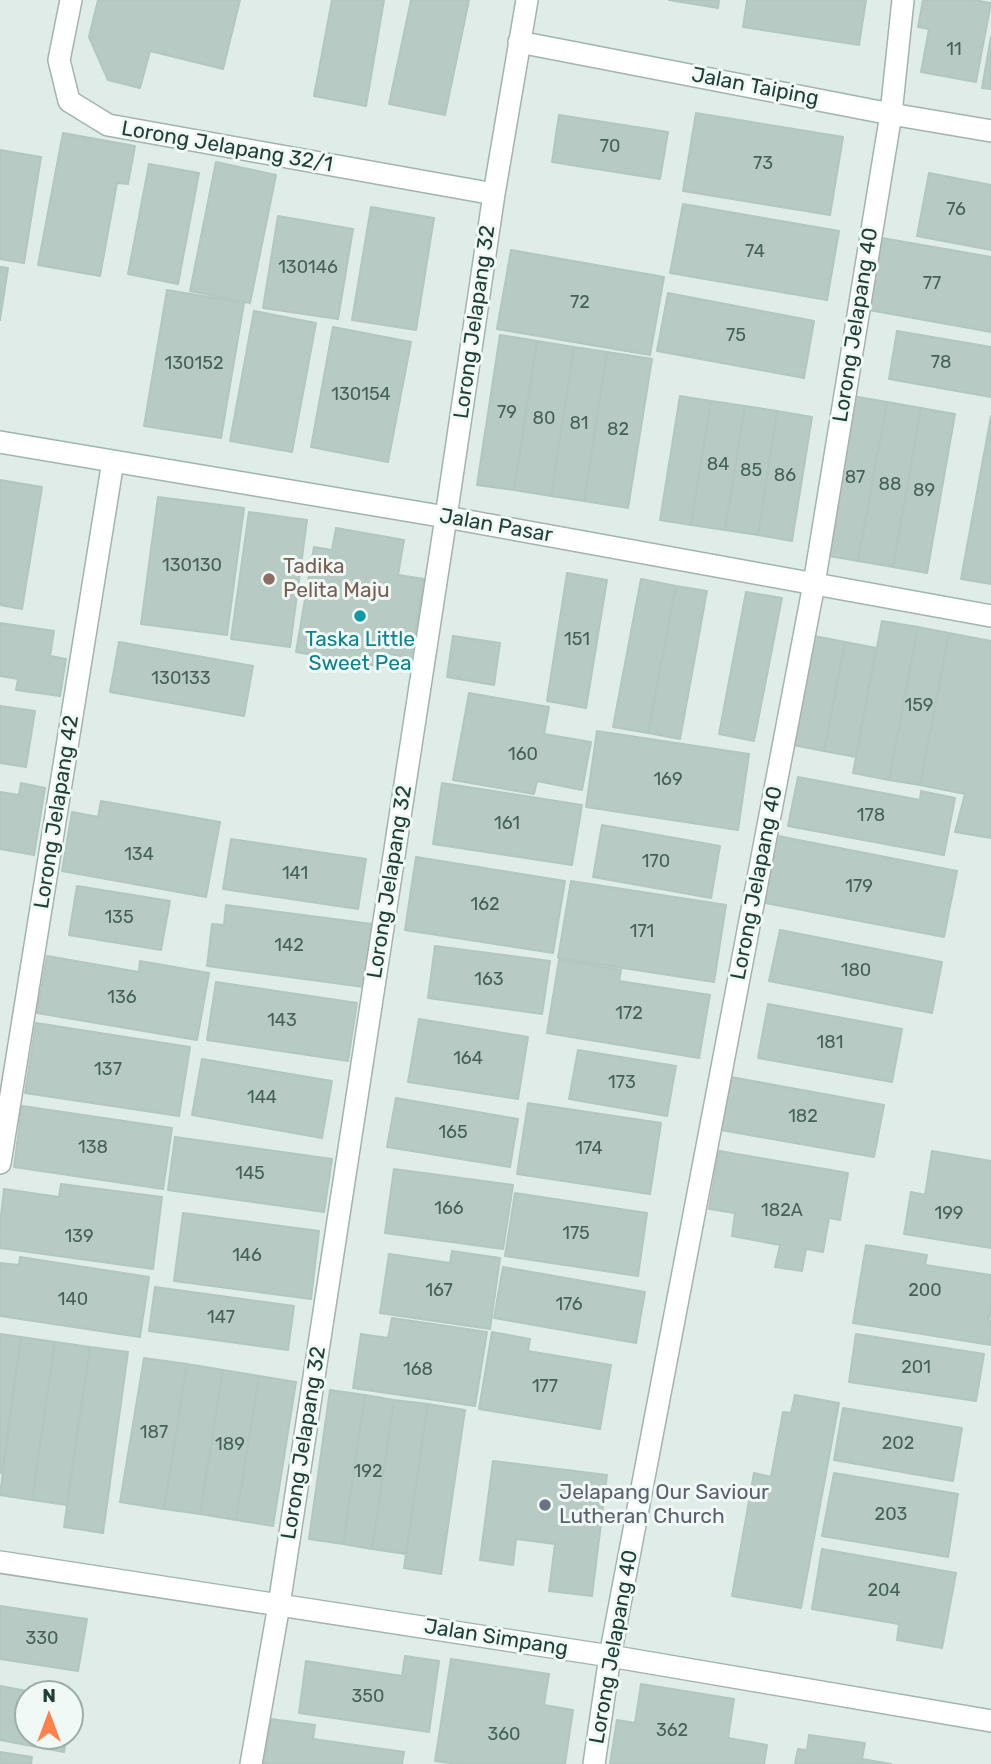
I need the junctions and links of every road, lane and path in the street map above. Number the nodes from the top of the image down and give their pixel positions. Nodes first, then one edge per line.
1 (71, 0) edge
2 (527, 0) edge
3 (904, 0) edge
4 (520, 42) junction
5 (891, 114) junction
6 (991, 131) edge
7 (494, 194) junction
8 (0, 442) edge
9 (113, 461) junction
10 (446, 517) junction
11 (814, 584) junction
12 (991, 616) edge
13 (0, 1163) edge
14 (0, 1562) edge
15 (279, 1605) junction
16 (610, 1656) junction
17 (991, 1721) edge
18 (251, 1764) edge
19 (594, 1764) edge

1 - 7 street, Lorong Jelapang 32/1
2 - 4 street, Lorong Jelapang 32
3 - 5 street, Lorong Jelapang 40
4 - 5 street, Jalan Taiping
4 - 7 street, Lorong Jelapang 32
5 - 6 street, Jalan Taiping
5 - 11 street, Lorong Jelapang 40
7 - 10 street, Lorong Jelapang 32
8 - 9 street, Jalan Pasar
9 - 10 street, Jalan Pasar
9 - 13 street, Lorong Jelapang 42
10 - 11 street, Jalan Pasar
10 - 15 street, Lorong Jelapang 32
11 - 12 street, Jalan Pasar
11 - 16 street, Lorong Jelapang 40
14 - 15 street, Jalan Simpang
15 - 16 street, Jalan Simpang
15 - 18 street, Lorong Jelapang 32
16 - 17 street, Jalan Simpang
16 - 19 street, Lorong Jelapang 40

